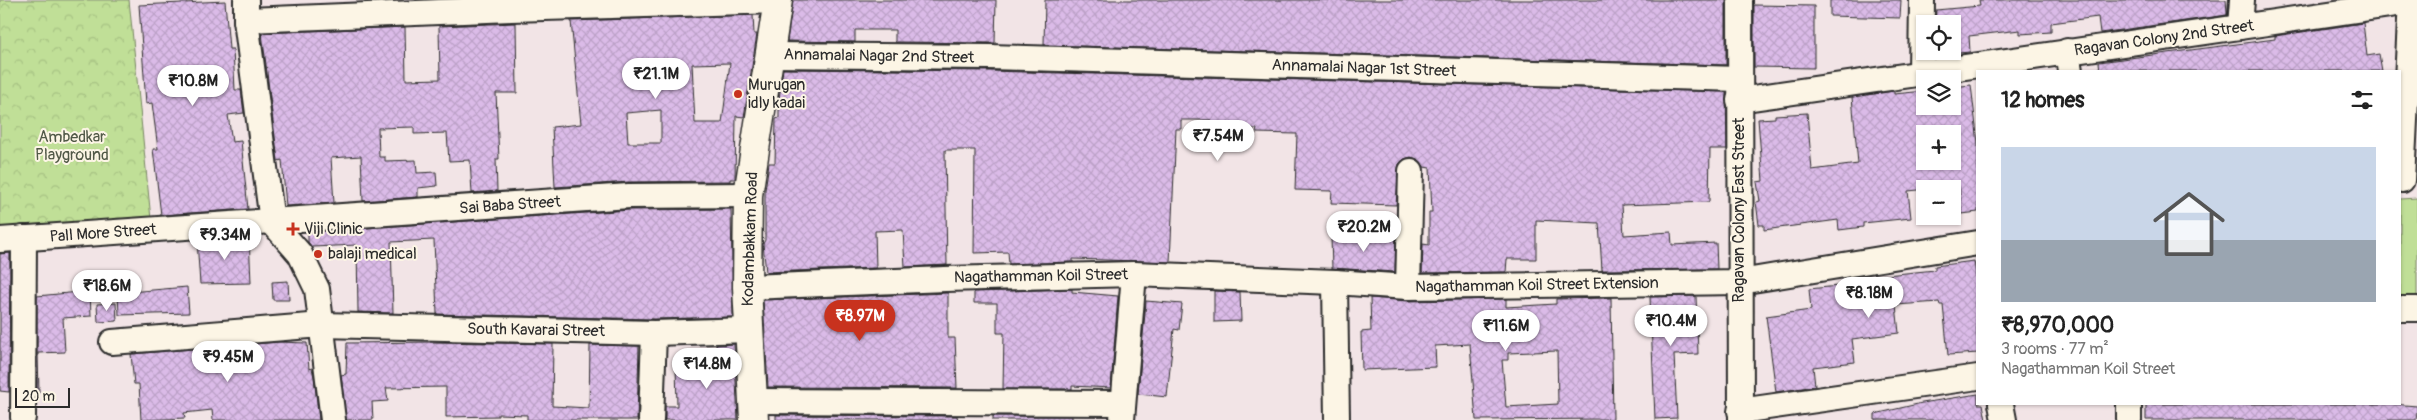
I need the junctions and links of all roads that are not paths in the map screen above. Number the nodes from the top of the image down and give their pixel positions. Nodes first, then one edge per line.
1 (1740, 0) edge
2 (1922, 0) edge
3 (2242, 0) edge
4 (778, 1) edge
5 (2411, 1) edge
6 (246, 10) edge
7 (2240, 27) junction
8 (770, 55) junction
9 (989, 57) joint
10 (2068, 61) edge
11 (2413, 64) edge
12 (1921, 70) edge
13 (1958, 70) edge
14 (1916, 73) edge
15 (1739, 89) junction
16 (1411, 171) dead end
17 (2406, 181) edge
18 (748, 195) junction
19 (272, 222) junction
20 (24, 238) junction
21 (0, 240) edge
22 (1976, 243) edge
23 (1134, 274) junction
24 (1335, 282) junction
25 (1740, 282) junction
26 (747, 287) junction
27 (1408, 287) junction
28 (2401, 309) edge
29 (2417, 309) edge
30 (322, 325) junction
31 (749, 330) junction
32 (654, 333) junction
33 (112, 342) dead end
34 (1976, 377) edge
35 (2001, 405) edge
36 (2129, 405) edge
37 (753, 411) edge
38 (1122, 412) edge
39 (1741, 416) edge
40 (23, 418) dead end
41 (333, 420) edge
42 (651, 420) edge
43 (1337, 420) edge
44 (2004, 420) edge
45 (2129, 420) edge

1 - 15 street, Ragavan Colony East Street
2 - 12 street
3 - 7 street
4 - 6 street
4 - 8 main road, Kodambakkam Road
5 - 7 street, Ragavan Colony 2nd Street
5 - 11 street
6 - 19 street
7 - 10 street, Ragavan Colony 2nd Street
8 - 9 street, Annamalai Nagar 2nd Street
8 - 18 main road, Kodambakkam Road
9 - 15 street, Annamalai Nagar 1st Street
10 - 13 street, Ragavan Colony 2nd Street
11 - 17 street
14 - 15 street, Ragavan Colony 2nd Street
15 - 25 street, Ragavan Colony East Street
16 - 27 street
18 - 19 street, Sai Baba Street
18 - 26 main road, Kodambakkam Road
19 - 20 street, Pall More Street
19 - 30 street
20 - 21 street, Pall More Street
20 - 40 street
22 - 25 street, Nagathamman Koil Street Extension
23 - 24 street, Nagathamman Koil Street
23 - 26 street, Nagathamman Koil Street
23 - 38 street
24 - 27 street, Nagathamman Koil Street Extension
24 - 43 street
25 - 27 street, Nagathamman Koil Street Extension
25 - 39 street, Ragavan Colony East Street
26 - 31 main road, Kodambakkam Road
28 - 29 street
30 - 32 street, South Kavarai Street
30 - 33 street, South Kavarai Street
30 - 41 street
31 - 32 street, South Kavarai Street
31 - 37 main road, Kodambakkam Road
32 - 42 street
34 - 39 street
35 - 44 street
36 - 45 street
37 - 38 street

